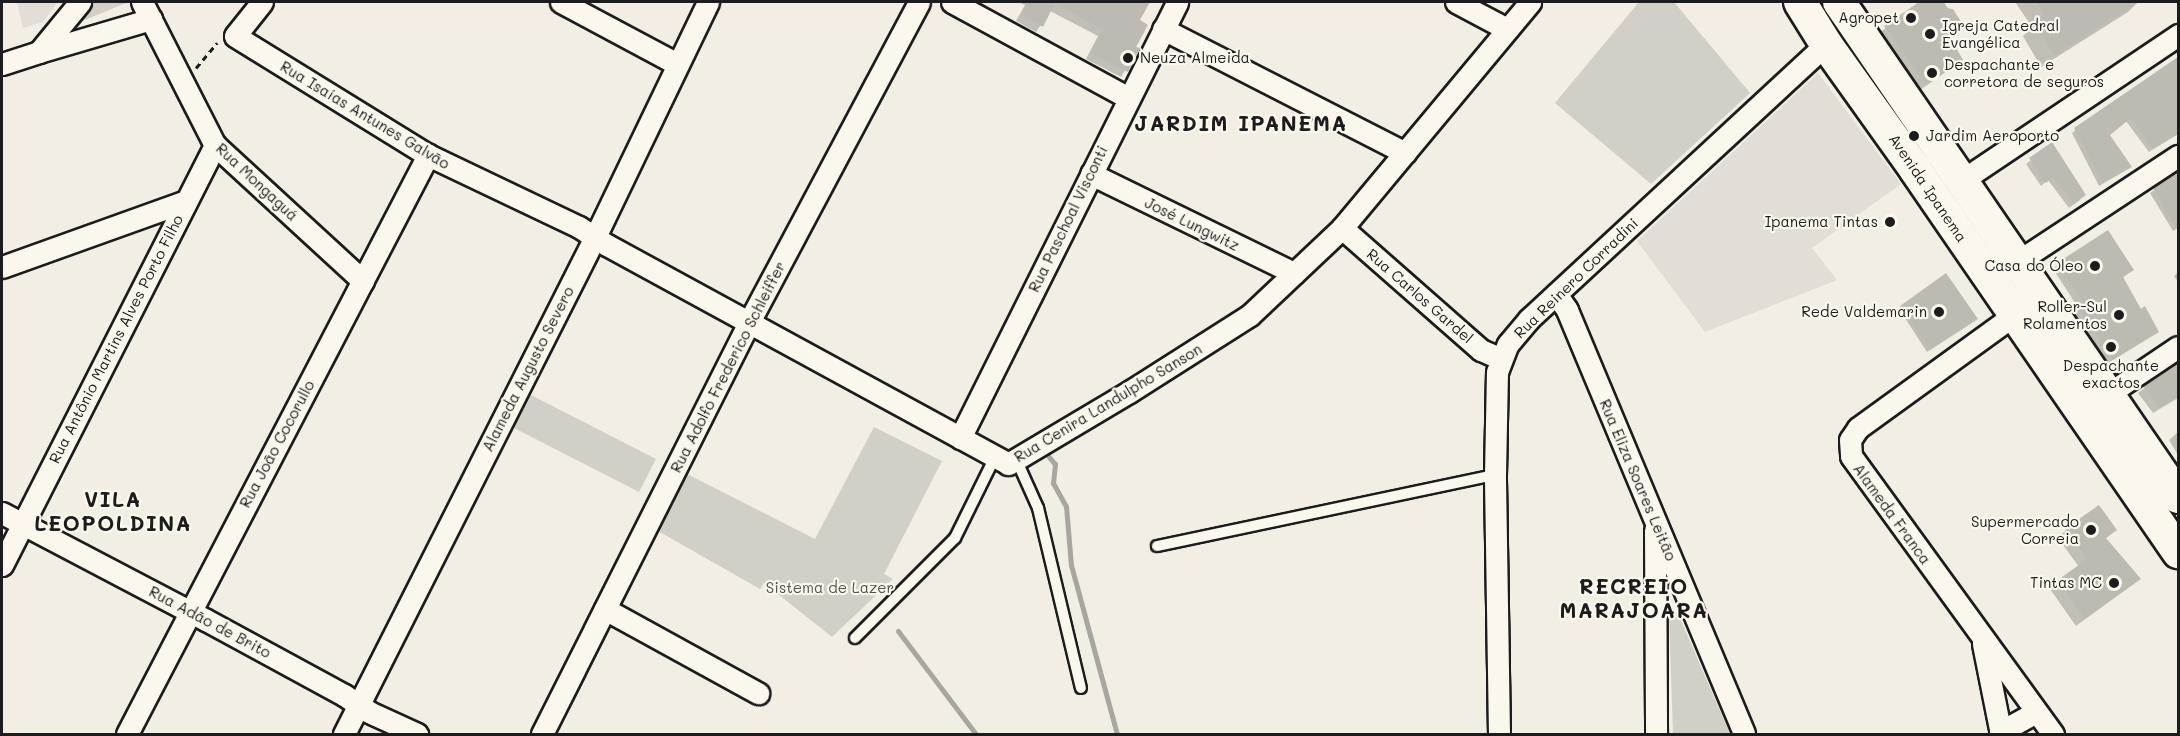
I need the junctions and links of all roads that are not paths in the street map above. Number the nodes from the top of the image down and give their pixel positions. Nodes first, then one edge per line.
1 (80, 2) edge
2 (262, 2) edge
3 (561, 2) edge
4 (708, 2) edge
5 (919, 2) edge
6 (952, 2) edge
7 (1177, 2) edge
8 (1456, 2) edge
9 (1530, 2) edge
10 (1800, 2) edge
11 (1827, 2) edge
12 (1839, 2) edge
13 (146, 10) edge
14 (1163, 29) junction
15 (1507, 29) junction
16 (2178, 35) edge
17 (1826, 44) junction
18 (39, 52) junction
19 (2, 64) edge
20 (677, 64) junction
21 (1129, 98) junction
22 (215, 145) junction
23 (1405, 153) junction
24 (428, 155) junction
25 (2178, 156) edge
26 (1090, 174) junction
27 (1961, 181) junction
28 (186, 201) junction
29 (1342, 228) junction
30 (595, 237) junction
31 (2017, 262) junction
32 (2, 267) edge
33 (1294, 273) junction
34 (363, 280) junction
35 (1556, 294) junction
36 (2014, 315) junction
37 (750, 322) junction
38 (2178, 347) edge
39 (1501, 359) junction
40 (2108, 394) junction
41 (960, 438) junction
42 (1006, 458) junction
43 (1495, 475) junction
44 (2178, 496) edge
45 (2178, 508) edge
46 (2, 513) edge
47 (1655, 520) junction
48 (22, 524) junction
49 (1157, 546) dead end
50 (2178, 552) edge
51 (2, 565) edge
52 (605, 609) junction
53 (190, 611) junction
54 (1981, 637) junction
55 (855, 638) dead end
56 (1081, 688) dead end
57 (758, 693) dead end
58 (359, 705) junction
59 (2036, 712) junction
60 (2000, 733) edge
61 (127, 735) edge
62 (344, 735) edge
63 (417, 735) edge
64 (542, 735) edge
65 (1499, 735) edge
66 (1656, 735) edge
67 (1744, 735) edge
68 (2053, 735) edge

1 - 18 street
2 - 24 street, Rua Isaías Antunes Galvão
3 - 20 street
4 - 20 street, Alameda Augusto Severo
5 - 37 street, Rua Adolfo Frederico Schleiffer
6 - 21 street
7 - 14 street, Rua Paschoal Visconti
8 - 15 street
9 - 15 street, Rua Cenira Landulpho Sanson
10 - 17 main road, Avenida Ipanema
11 - 45 lane
12 - 27 main road, Avenida Ipanema
13 - 18 street
13 - 22 street, Rua Mongaguá
14 - 21 street, Rua Paschoal Visconti
14 - 23 street
15 - 23 street, Rua Cenira Landulpho Sanson
16 - 27 street
17 - 35 street, Rua Reinero Corradini
17 - 36 main road, Avenida Ipanema
18 - 19 street
20 - 30 street, Alameda Augusto Severo
21 - 26 street, Rua Paschoal Visconti
22 - 28 street, Rua Antônio Martins Alves Porto Filho
22 - 34 street, Rua Mongaguá
23 - 29 street, Rua Cenira Landulpho Sanson
24 - 30 street, Rua Isaías Antunes Galvão
24 - 34 street, Rua João Cocorullo
25 - 31 street
26 - 33 street, José Lungwitz
26 - 41 street, Rua Paschoal Visconti
27 - 31 main road, Avenida Ipanema
28 - 32 street
28 - 48 street, Rua Antônio Martins Alves Porto Filho
29 - 33 street, Rua Cenira Landulpho Sanson
29 - 39 street, Rua Carlos Gardel
30 - 37 street, Rua Cenira Landulpho Sanson
30 - 58 street, Alameda Augusto Severo
31 - 40 main road, Avenida Ipanema
33 - 42 street, Rua Cenira Landulpho Sanson
34 - 53 street, Rua João Cocorullo
35 - 39 street, Rua Reinero Corradini
35 - 47 street, Rua Eliza Soares Leitão
36 - 50 main road, Avenida Ipanema
36 - 54 street, Alameda Franca
37 - 41 street, Rua Cenira Landulpho Sanson
37 - 52 street, Rua Adolfo Frederico Schleiffer
38 - 40 street
39 - 43 street, Rua Reinero Corradini
40 - 44 main road, Avenida Ipanema
41 - 42 street, Rua Cenira Landulpho Sanson
42 - 55 lane
42 - 56 lane
43 - 49 lane
43 - 65 street, Rua Reinero Corradini
46 - 48 street, Rua Adão de Brito
47 - 66 street
47 - 67 street, Rua Eliza Soares Leitão
48 - 51 street, Rua Antônio Martins Alves Porto Filho
48 - 53 street, Rua Adão de Brito
52 - 57 street
52 - 64 street, Rua Adolfo Frederico Schleiffer
53 - 58 street, Rua Adão de Brito
53 - 61 street, Rua João Cocorullo
54 - 59 street, Alameda Franca
54 - 60 street, Alameda Franca
58 - 62 street, Alameda Augusto Severo
58 - 63 street, Rua Adão de Brito
59 - 60 street, Alameda Franca
59 - 68 street, Alameda Franca

